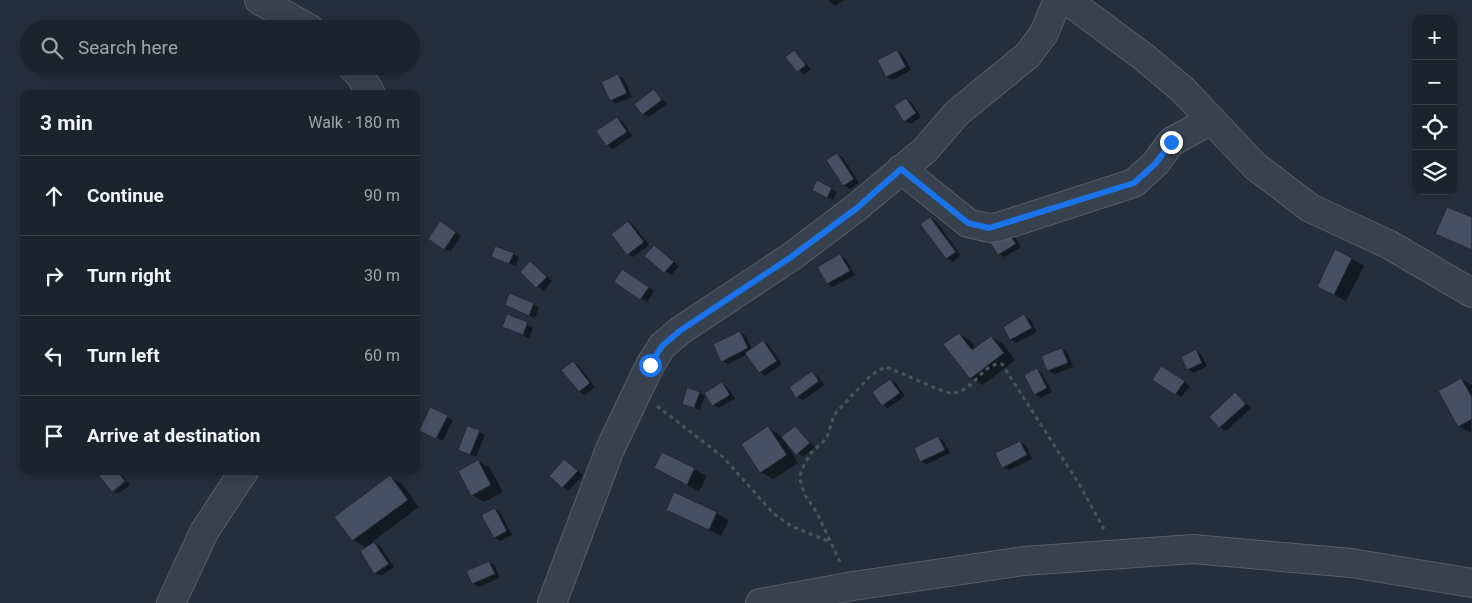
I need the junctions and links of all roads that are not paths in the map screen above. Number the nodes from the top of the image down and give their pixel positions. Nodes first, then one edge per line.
1 (259, 0) edge
2 (1058, 0) edge
3 (1067, 0) edge
4 (294, 20) edge
5 (360, 75) edge
6 (369, 90) edge
7 (1211, 120) junction
8 (901, 169) junction
9 (1472, 293) edge
10 (241, 475) edge
11 (1472, 583) edge
12 (172, 603) edge
13 (552, 603) edge
14 (760, 603) edge

1 - 4 street
2 - 8 street
3 - 7 street
5 - 6 street
7 - 8 street
7 - 9 street
8 - 13 street
10 - 12 street
11 - 14 street

